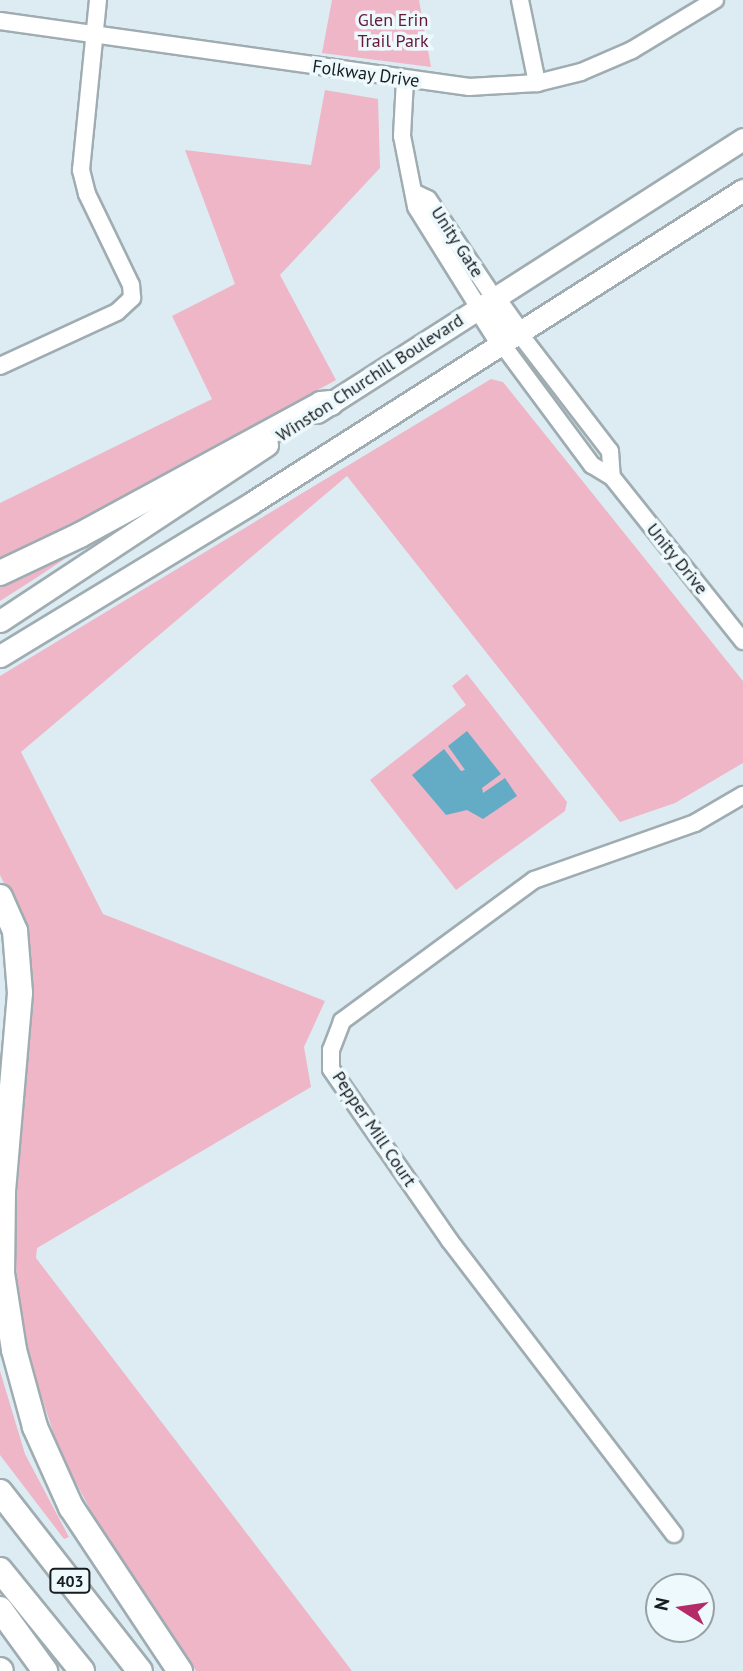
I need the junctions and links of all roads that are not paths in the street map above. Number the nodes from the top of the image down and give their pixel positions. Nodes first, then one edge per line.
1 (98, 0) edge
2 (520, 0) edge
3 (715, 0) edge
4 (0, 21) edge
5 (95, 35) junction
6 (405, 80) junction
7 (537, 83) junction
8 (743, 139) edge
9 (743, 190) edge
10 (486, 303) junction
11 (510, 339) junction
12 (0, 366) edge
13 (331, 403) junction
14 (612, 477) junction
15 (0, 573) edge
16 (0, 621) edge
17 (743, 641) edge
18 (0, 656) edge
19 (743, 795) edge
20 (0, 897) edge
21 (0, 1492) edge
22 (674, 1534) dead end
23 (0, 1570) edge
24 (0, 1609) edge
25 (45, 1671) edge
26 (82, 1671) edge
27 (140, 1671) edge
28 (180, 1671) edge

1 - 5 street
2 - 7 street
3 - 7 street, Folkway Drive
4 - 5 street, Folkway Drive
5 - 6 street, Folkway Drive
5 - 12 street
6 - 7 street, Folkway Drive
6 - 10 street, Unity Gate
8 - 10 main road, Winston Churchill Boulevard
9 - 11 main road
10 - 11 main road
10 - 13 main road, Winston Churchill Boulevard
11 - 14 street, Unity Drive
11 - 14 street, Unity Drive
11 - 18 main road
13 - 15 highway
13 - 16 main road, Winston Churchill Boulevard
14 - 17 street, Unity Drive
19 - 22 street, Pepper Mill Court
20 - 28 highway
21 - 27 highway, 403
23 - 26 highway
24 - 25 highway

